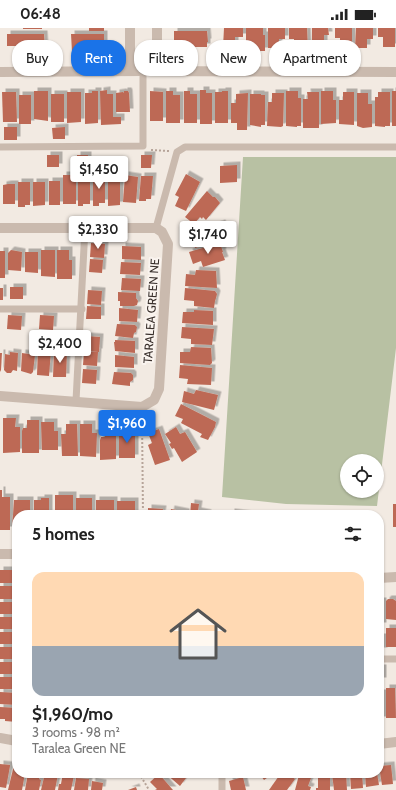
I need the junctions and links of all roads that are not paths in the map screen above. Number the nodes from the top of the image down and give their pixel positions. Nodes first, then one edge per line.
1 (130, 28) edge
2 (157, 28) edge
3 (157, 40) edge
4 (130, 71) junction
5 (134, 71) edge
6 (198, 71) edge
7 (0, 72) edge
8 (396, 72) edge
9 (143, 76) edge
10 (0, 147) edge
11 (396, 147) edge
12 (0, 228) edge
13 (85, 228) junction
14 (156, 228) junction
15 (0, 309) edge
16 (82, 309) junction
17 (0, 396) edge
18 (76, 401) junction
19 (0, 554) edge
20 (12, 554) edge
21 (396, 577) edge
22 (384, 578) edge
23 (396, 659) edge
24 (384, 660) edge
25 (0, 738) edge
26 (12, 740) edge
27 (396, 742) edge
28 (384, 743) edge
29 (222, 778) edge
30 (222, 790) edge

1 - 4 street
2 - 3 street
4 - 5 street
4 - 7 street
6 - 8 street
9 - 10 lane
11 - 14 lane
12 - 13 street
13 - 14 street
13 - 16 lane
14 - 18 street, TARALEA GREEN NE
15 - 16 lane
16 - 18 lane
17 - 18 street
19 - 20 street
21 - 22 street
23 - 24 lane
25 - 26 street
27 - 28 street
29 - 30 lane

